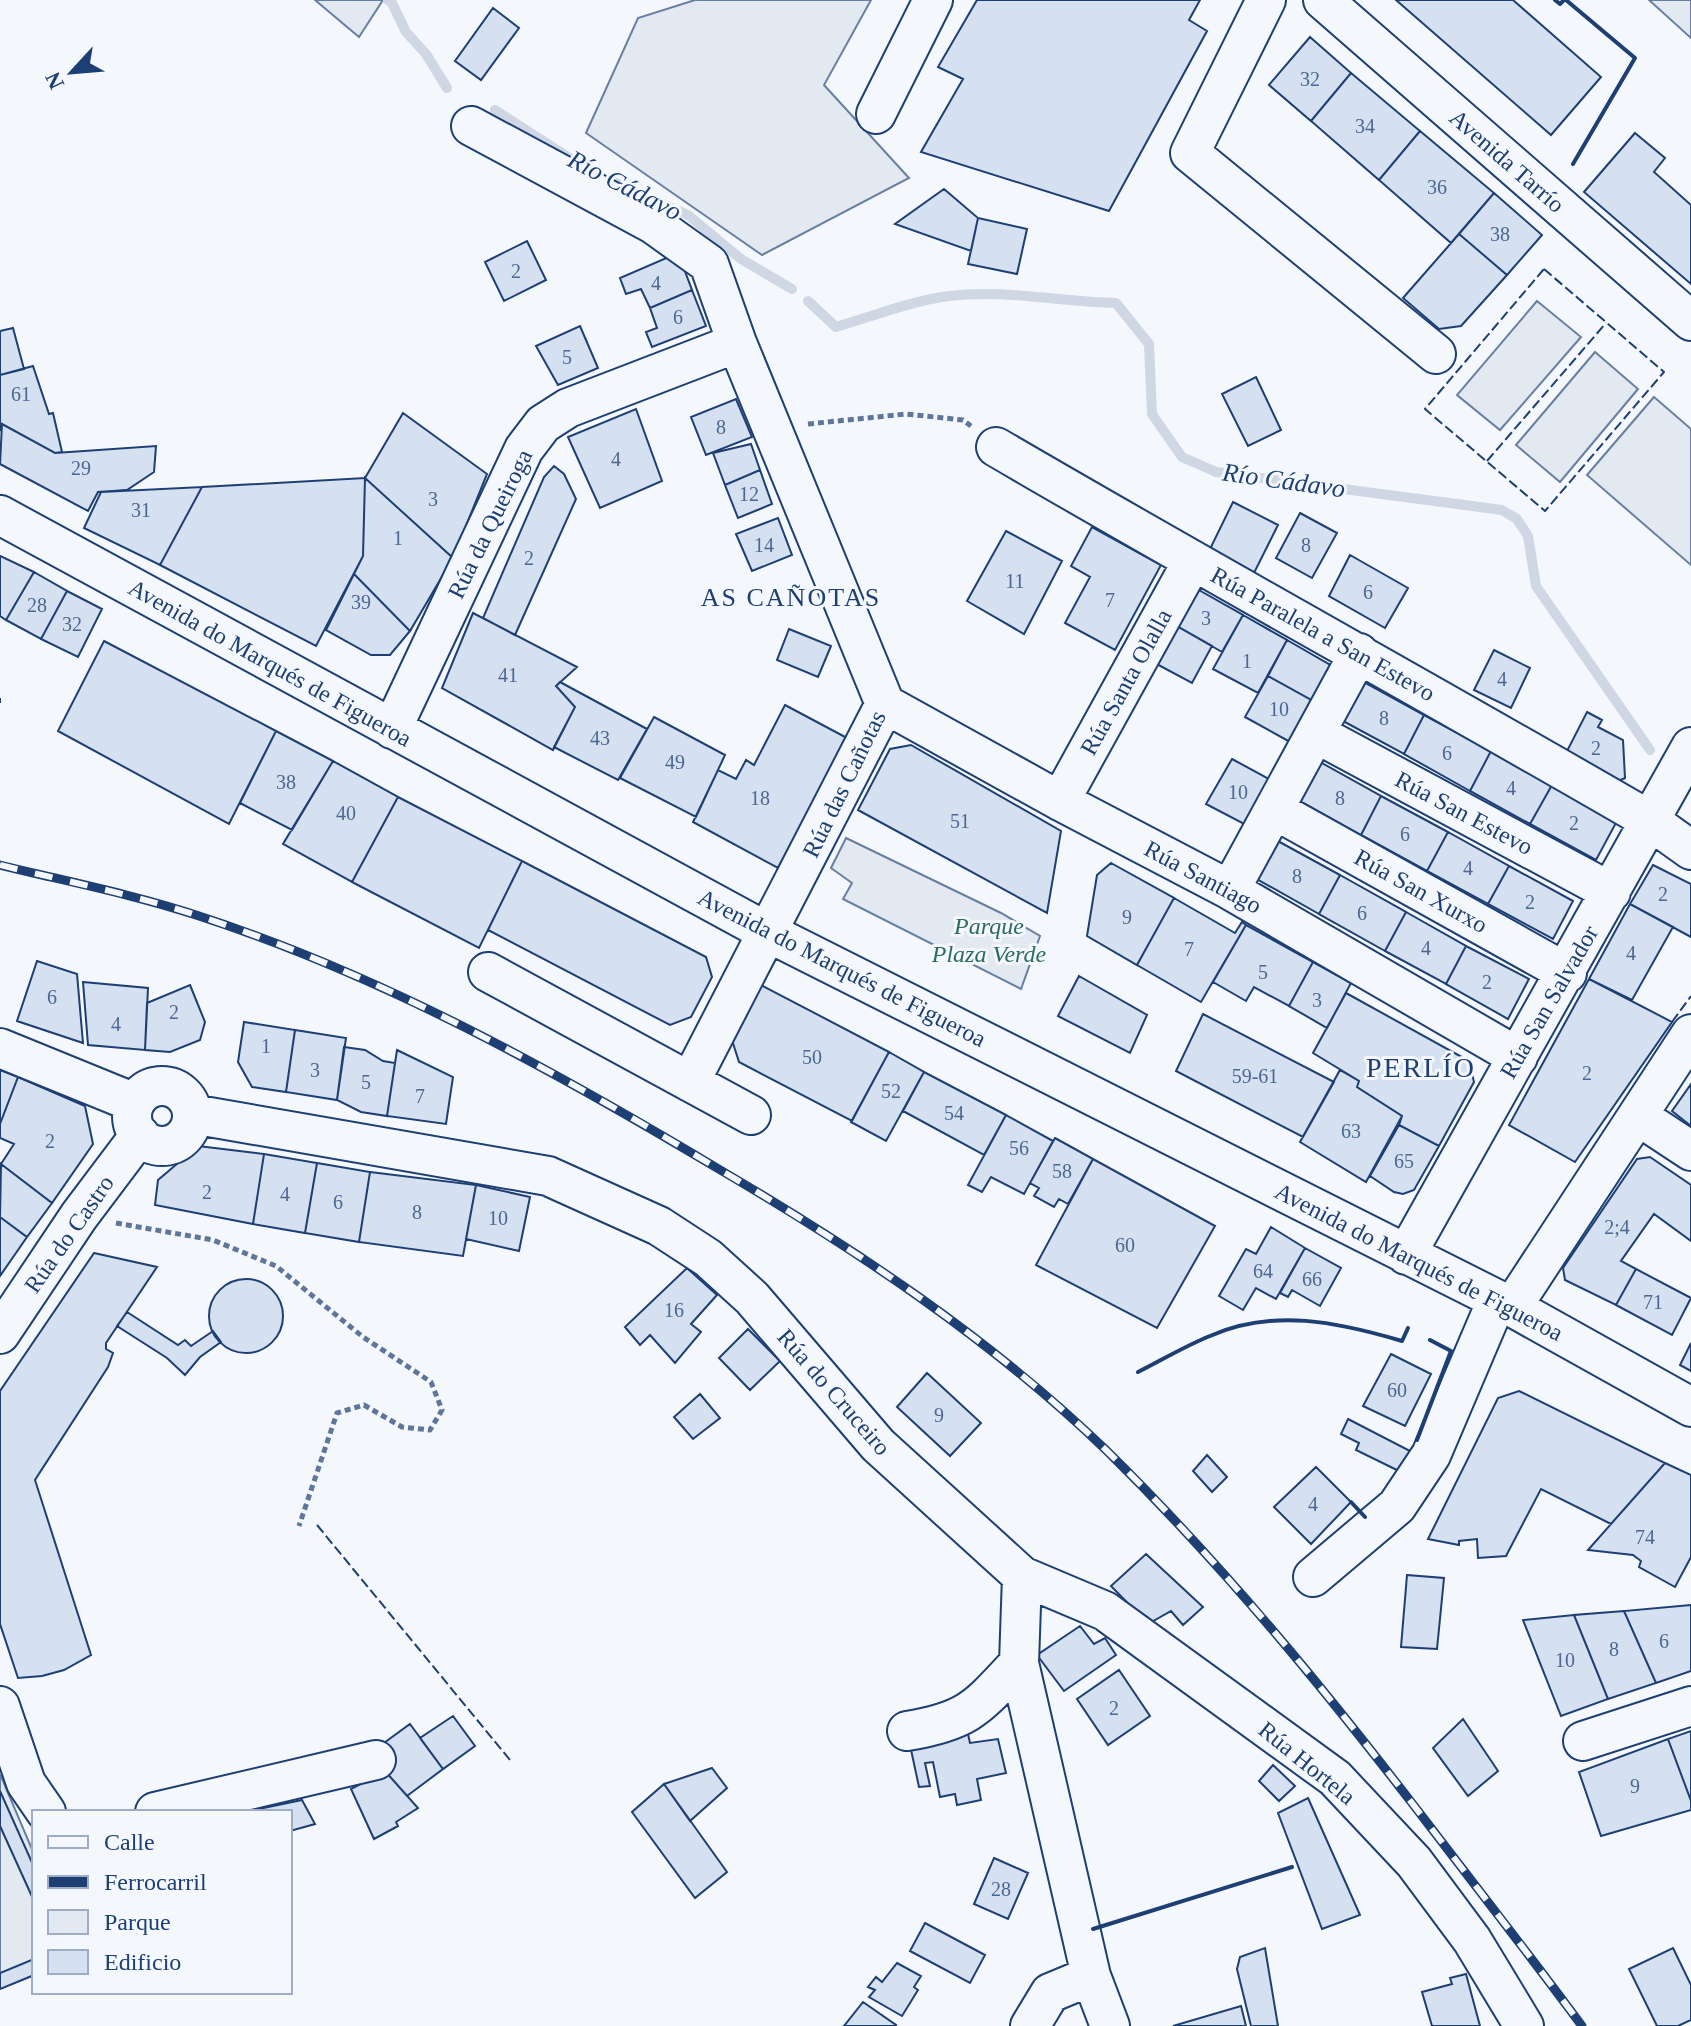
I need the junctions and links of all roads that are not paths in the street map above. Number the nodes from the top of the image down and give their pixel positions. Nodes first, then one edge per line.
1 (933, 0) edge
2 (1266, 0) edge
3 (1323, 0) edge
4 (876, 114) dead end
5 (471, 126) dead end
6 (1691, 321) edge
7 (737, 343) junction
8 (1436, 354) dead end
9 (996, 447) road end
10 (0, 515) edge
11 (1192, 562) junction
12 (1359, 653) junction
13 (885, 704) junction
14 (392, 729) junction
15 (1317, 734) junction
16 (1691, 747) edge
17 (1060, 801) junction
18 (1275, 810) junction
19 (1649, 820) junction
20 (1691, 850) edge
21 (1230, 890) junction
22 (1611, 892) junction
23 (769, 933) junction
24 (488, 972) dead end
25 (1567, 973) junction
26 (1691, 1034) edge
27 (0, 1048) edge
28 (1518, 1057) junction
29 (690, 1082) junction
30 (751, 1115) dead end
31 (1638, 1116) junction
32 (137, 1119) junction
33 (1691, 1151) edge
34 (1406, 1255) junction
35 (1505, 1304) junction
36 (0, 1334) edge
37 (1691, 1407) edge
38 (1022, 1576) junction
39 (1313, 1577) dead end
40 (1019, 1663) junction
41 (0, 1706) edge
42 (1691, 1706) edge
43 (907, 1731) dead end
44 (1583, 1741) dead end
45 (376, 1760) dead end
46 (45, 1810) edge
47 (164, 1810) edge
48 (1091, 1976) junction
49 (1030, 2026) edge
50 (1110, 2026) edge
51 (1524, 2026) edge

1 - 4 street
2 - 8 street
3 - 6 street, Avenida Tarrío
5 - 7 street, Rúa das Cañotas
7 - 13 street, Rúa das Cañotas
7 - 14 street, Rúa da Queiroga
9 - 11 street, Rúa Paralela a San Estevo
10 - 14 street, Avenida do Marqués de Figueroa
11 - 12 street, Rúa Paralela a San Estevo
11 - 17 street, Rúa Santa Olalla
12 - 15 street
12 - 19 street, Rúa Paralela a San Estevo
13 - 17 street, Rúa Santiago
13 - 23 street, Rúa das Cañotas
14 - 23 street, Avenida do Marqués de Figueroa
15 - 18 street
15 - 22 street, Rúa San Estevo
16 - 19 street, Rúa San Salvador
17 - 21 street, Rúa Santiago
18 - 21 street
18 - 25 street, Rúa San Xurxo
19 - 20 street, Rúa Paralela a San Estevo
19 - 22 street, Rúa San Salvador
21 - 28 street, Rúa Santiago
22 - 25 street, Rúa San Salvador
23 - 29 street, Rúa das Cañotas
23 - 34 street, Avenida do Marqués de Figueroa
24 - 29 street
25 - 28 street, Rúa San Salvador
26 - 31 street
27 - 32 street
28 - 34 street, Rúa San Salvador
29 - 30 street
31 - 33 street
31 - 35 street
32 - 36 street, Rúa do Castro
32 - 38 street, Rúa do Cruceiro
34 - 35 street, Avenida do Marqués de Figueroa
35 - 37 street, Avenida do Marqués de Figueroa
35 - 39 street
38 - 40 street
38 - 51 street, Rúa Hortela
40 - 43 street
40 - 48 street
41 - 46 street
42 - 44 street
45 - 47 street
48 - 49 street
48 - 50 street

